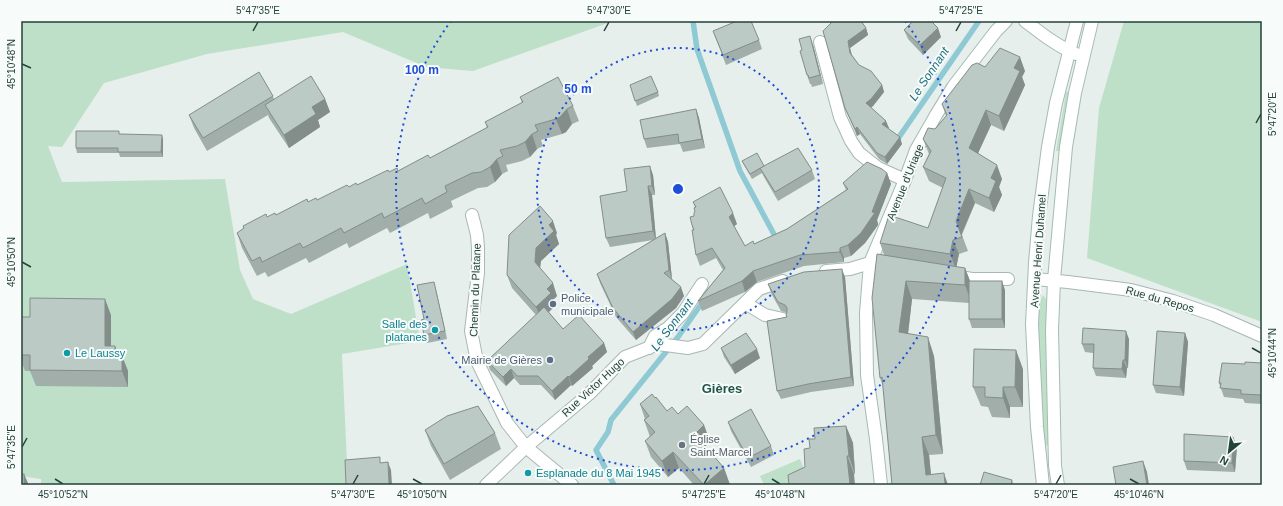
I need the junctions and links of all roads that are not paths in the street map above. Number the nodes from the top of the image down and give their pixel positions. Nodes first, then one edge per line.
1 (1006, 21) edge
2 (1025, 21) edge
3 (1077, 21) edge
4 (1092, 21) edge
5 (820, 42) dead end
6 (1070, 51) junction
7 (1084, 56) junction
8 (905, 180) junction
9 (472, 215) dead end
10 (870, 263) junction
11 (894, 266) edge
12 (813, 272) edge
13 (941, 274) edge
14 (793, 277) edge
15 (1008, 279) dead end
16 (1035, 279) junction
17 (1054, 280) junction
18 (702, 284) dead end
19 (745, 303) junction
20 (783, 319) edge
21 (1262, 336) edge
22 (653, 346) junction
23 (526, 447) junction
24 (486, 485) edge
25 (572, 485) edge
26 (881, 485) edge
27 (1042, 485) edge
28 (1058, 485) edge

1 - 8 street, Avenue d'Uriage
2 - 6 street
3 - 6 street, Avenue Henri Duhamel
4 - 7 street, Avenue Henri Duhamel
5 - 8 street
6 - 7 street
6 - 16 street, Avenue Henri Duhamel
7 - 17 street, Avenue Henri Duhamel
8 - 10 street, Avenue d'Uriage
9 - 23 street, Chemin du Platane
10 - 11 street
10 - 12 street
10 - 26 street, Avenue d'Uriage
13 - 15 street
14 - 19 street, Rue Victor Hugo
16 - 17 street, Rue du Repos
16 - 27 street, Avenue Henri Duhamel
17 - 21 street, Rue du Repos
17 - 28 street, Avenue Henri Duhamel
18 - 22 street
19 - 20 street
19 - 22 street, Rue Victor Hugo
22 - 23 street, Rue Victor Hugo
23 - 24 street, Rue Victor Hugo
23 - 25 street, Chemin du Platane

